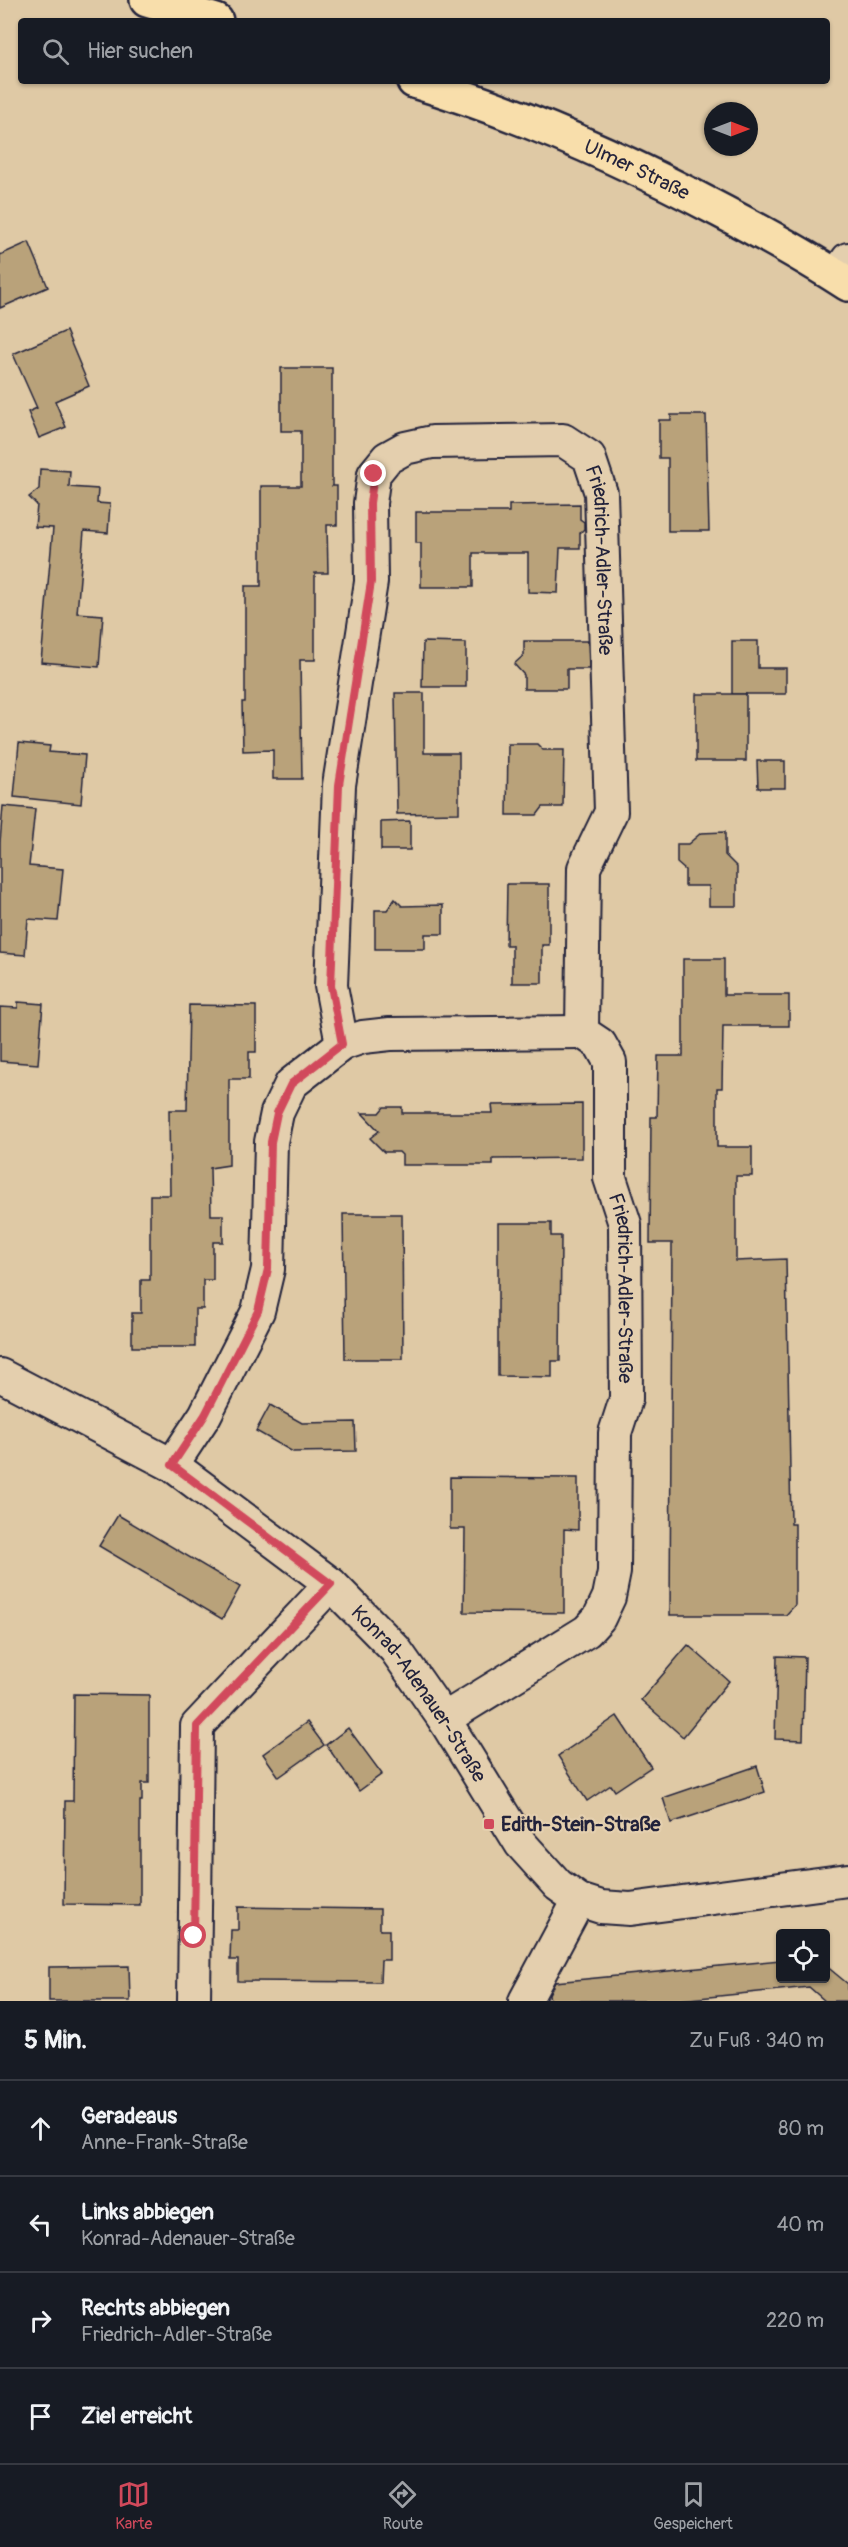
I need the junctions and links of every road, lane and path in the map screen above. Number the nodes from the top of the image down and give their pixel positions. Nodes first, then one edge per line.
1 (147, 0) edge
2 (206, 18) edge
3 (422, 84) edge
4 (844, 273) edge
5 (582, 1032) junction
6 (342, 1044) junction
7 (0, 1375) edge
8 (172, 1465) junction
9 (331, 1584) junction
10 (444, 1719) junction
11 (848, 1880) edge
12 (579, 1900) junction
13 (194, 2001) edge
14 (525, 2001) edge

1 - 2 main road
3 - 4 main road, Ulmer Straße
5 - 6 street
5 - 6 street, Friedrich-Adler-Straße
5 - 10 street, Friedrich-Adler-Straße
6 - 8 street
7 - 8 street, Konrad-Adenauer-Straße
8 - 9 street, Konrad-Adenauer-Straße
9 - 10 street, Konrad-Adenauer-Straße
9 - 13 street
10 - 12 street, Konrad-Adenauer-Straße
11 - 12 street, Konrad-Adenauer-Straße
12 - 14 street

